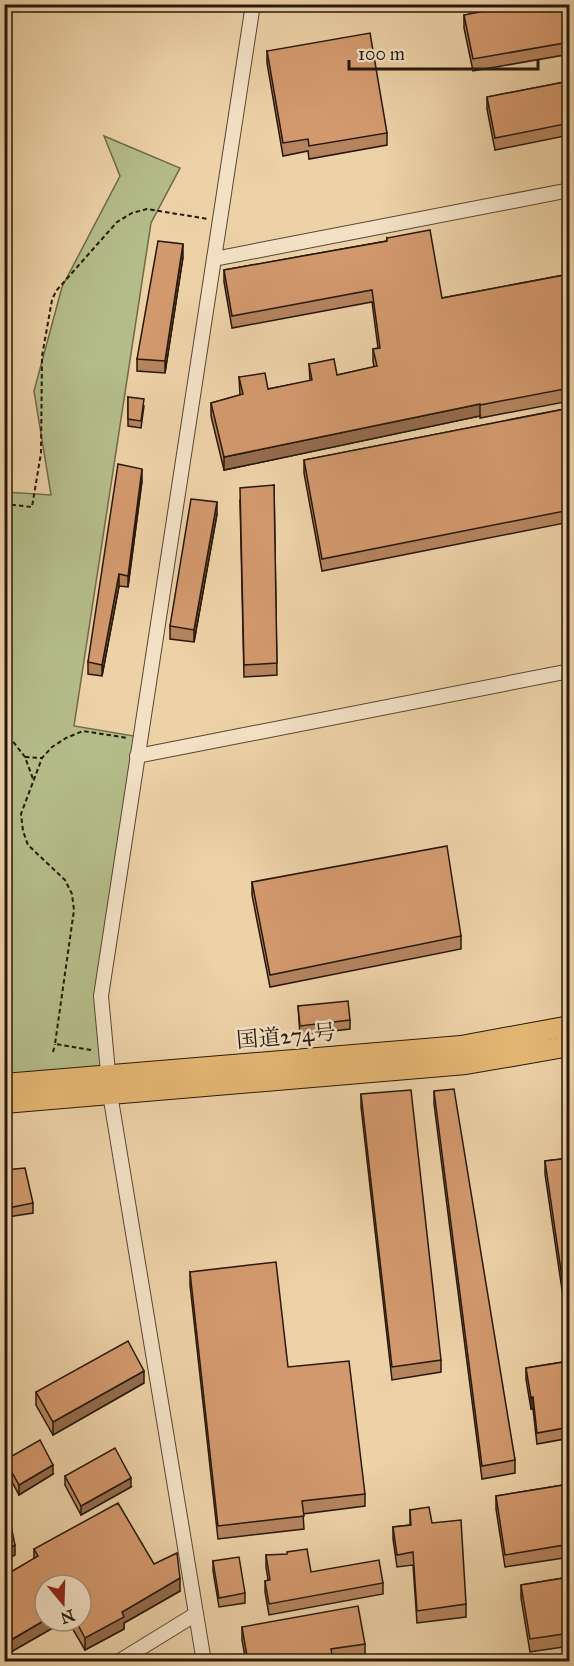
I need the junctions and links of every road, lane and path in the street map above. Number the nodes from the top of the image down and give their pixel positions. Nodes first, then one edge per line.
1 (253, 4) edge
2 (570, 190) edge
3 (220, 221) junction
4 (214, 259) junction
5 (4, 504) edge
6 (570, 671) edge
7 (4, 730) edge
8 (140, 740) junction
9 (137, 756) junction
10 (25, 757) junction
11 (42, 758) junction
12 (34, 780) junction
13 (570, 1026) edge
14 (55, 1044) junction
15 (570, 1046) edge
16 (91, 1050) dead end
17 (53, 1052) dead end
18 (4, 1084) edge
19 (109, 1085) junction
20 (4, 1103) edge
21 (196, 1614) junction
22 (118, 1662) edge
23 (204, 1662) edge

1 - 3 street
2 - 4 street
3 - 4 street
3 - 5 path
4 - 8 street
6 - 9 street
7 - 10 path
8 - 9 street
8 - 11 path
9 - 19 street
10 - 11 path
10 - 12 path
11 - 12 path
12 - 14 path
13 - 19 highway, 国道274号
14 - 16 path
14 - 17 path
15 - 19 highway, 国道274号
18 - 19 highway, 国道274号
19 - 20 highway, 国道274号
19 - 21 street
21 - 22 street
21 - 23 street

